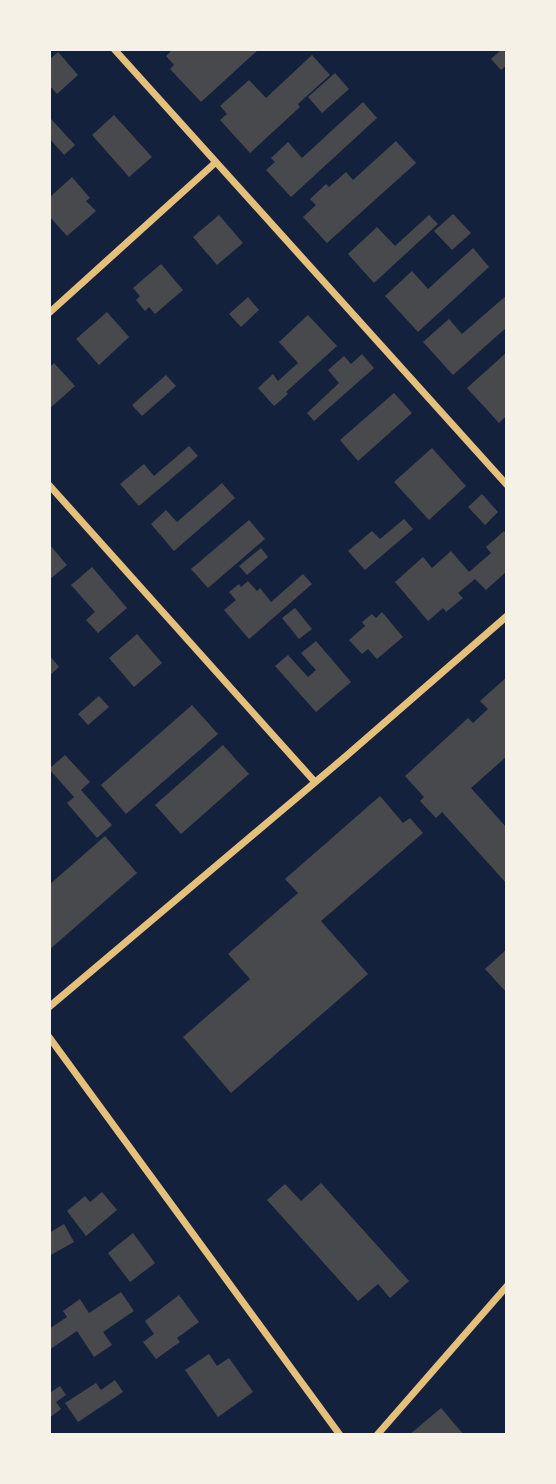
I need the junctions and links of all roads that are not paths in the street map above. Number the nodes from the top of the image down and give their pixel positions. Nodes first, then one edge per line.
1 (114, 49) edge
2 (216, 162) junction
3 (49, 313) edge
4 (49, 485) edge
5 (507, 485) edge
6 (507, 616) edge
7 (315, 782) junction
8 (49, 1007) edge
9 (49, 1037) edge
10 (507, 1286) edge
11 (340, 1435) edge
12 (377, 1435) edge

1 - 2 street
2 - 3 street
2 - 5 street
4 - 7 street
6 - 7 street
7 - 8 street
9 - 11 street
10 - 12 street

